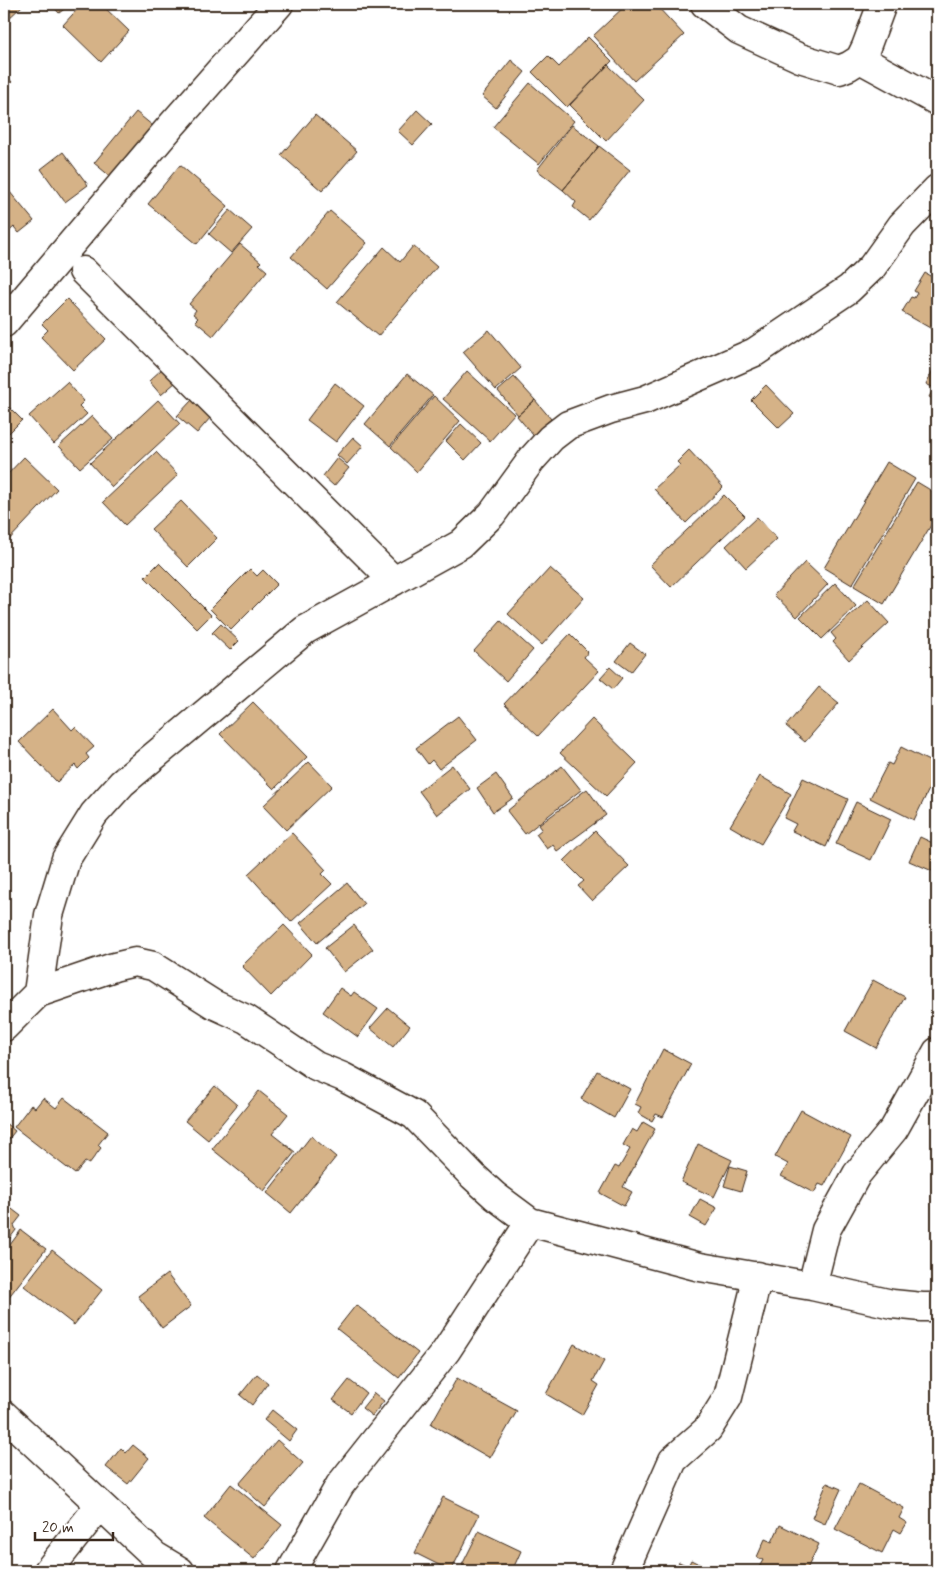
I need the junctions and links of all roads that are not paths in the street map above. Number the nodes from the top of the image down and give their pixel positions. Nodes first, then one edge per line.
1 (279, 4) edge
2 (706, 4) edge
3 (882, 4) edge
4 (860, 59) junction
5 (937, 101) edge
6 (937, 189) edge
7 (83, 271) dead end
8 (4, 323) edge
9 (394, 581) junction
10 (38, 993) junction
11 (4, 1027) edge
12 (937, 1052) edge
13 (530, 1222) junction
14 (758, 1276) junction
15 (812, 1286) junction
16 (937, 1307) edge
17 (4, 1415) edge
18 (100, 1504) junction
19 (48, 1571) edge
20 (180, 1571) edge
21 (291, 1571) edge
22 (624, 1571) edge

1 - 8 street
2 - 4 street
3 - 4 street
4 - 5 street
6 - 9 street
7 - 9 street
9 - 10 street
10 - 11 street
10 - 13 street
12 - 15 street
13 - 14 street
13 - 21 street
14 - 15 street
14 - 22 street
15 - 16 street
17 - 18 street
18 - 19 street
18 - 20 street

